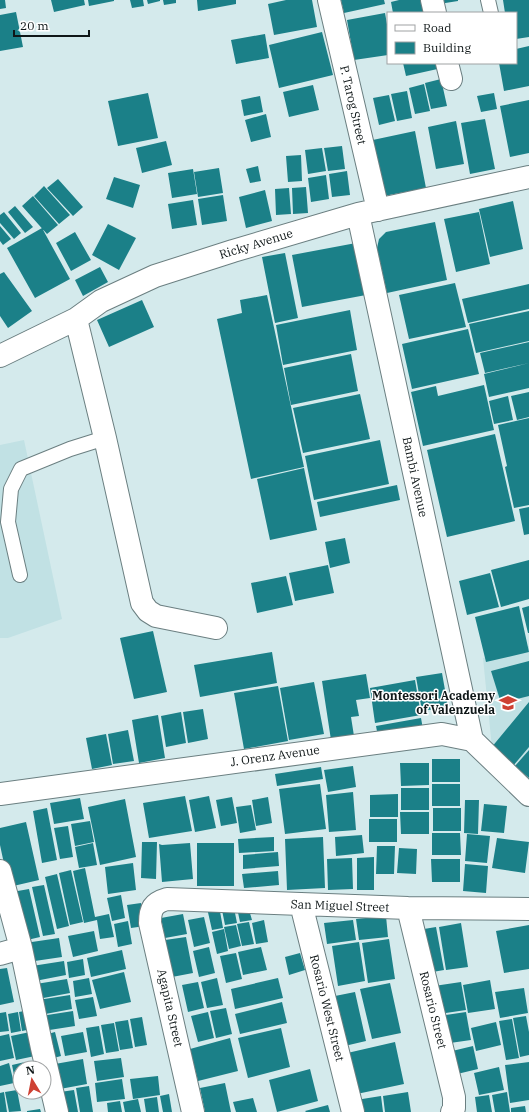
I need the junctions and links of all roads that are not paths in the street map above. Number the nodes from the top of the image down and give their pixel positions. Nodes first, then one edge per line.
1 (329, 0) edge
2 (432, 0) edge
3 (488, 0) edge
4 (435, 12) edge
5 (491, 12) edge
6 (529, 177) edge
7 (368, 212) junction
8 (76, 319) junction
9 (0, 356) edge
10 (105, 438) junction
11 (20, 575) dead end
12 (216, 628) dead end
13 (472, 740) junction
14 (0, 794) edge
15 (529, 795) edge
16 (0, 870) edge
17 (301, 904) junction
18 (154, 905) joint
19 (408, 908) junction
20 (529, 909) edge
21 (21, 948) junction
22 (0, 954) edge
23 (57, 1112) edge
24 (193, 1112) edge
25 (353, 1112) edge
26 (452, 1112) edge

1 - 7 street, P. Tarog Street
2 - 4 street
3 - 5 lane
6 - 7 street, Ricky Avenue
7 - 8 street, Ricky Avenue
7 - 13 street, Bambi Avenue
8 - 9 street, Ricky Avenue
8 - 10 street
10 - 11 lane
10 - 12 street
13 - 14 street, J. Orenz Avenue
13 - 15 street
16 - 21 street
17 - 18 street, San Miguel Street
17 - 19 street, San Miguel Street
17 - 25 street, Rosario West Street
18 - 24 street, Agapita Street
19 - 20 street, San Miguel Street
19 - 26 street, Rosario Street
21 - 22 street
21 - 23 street

